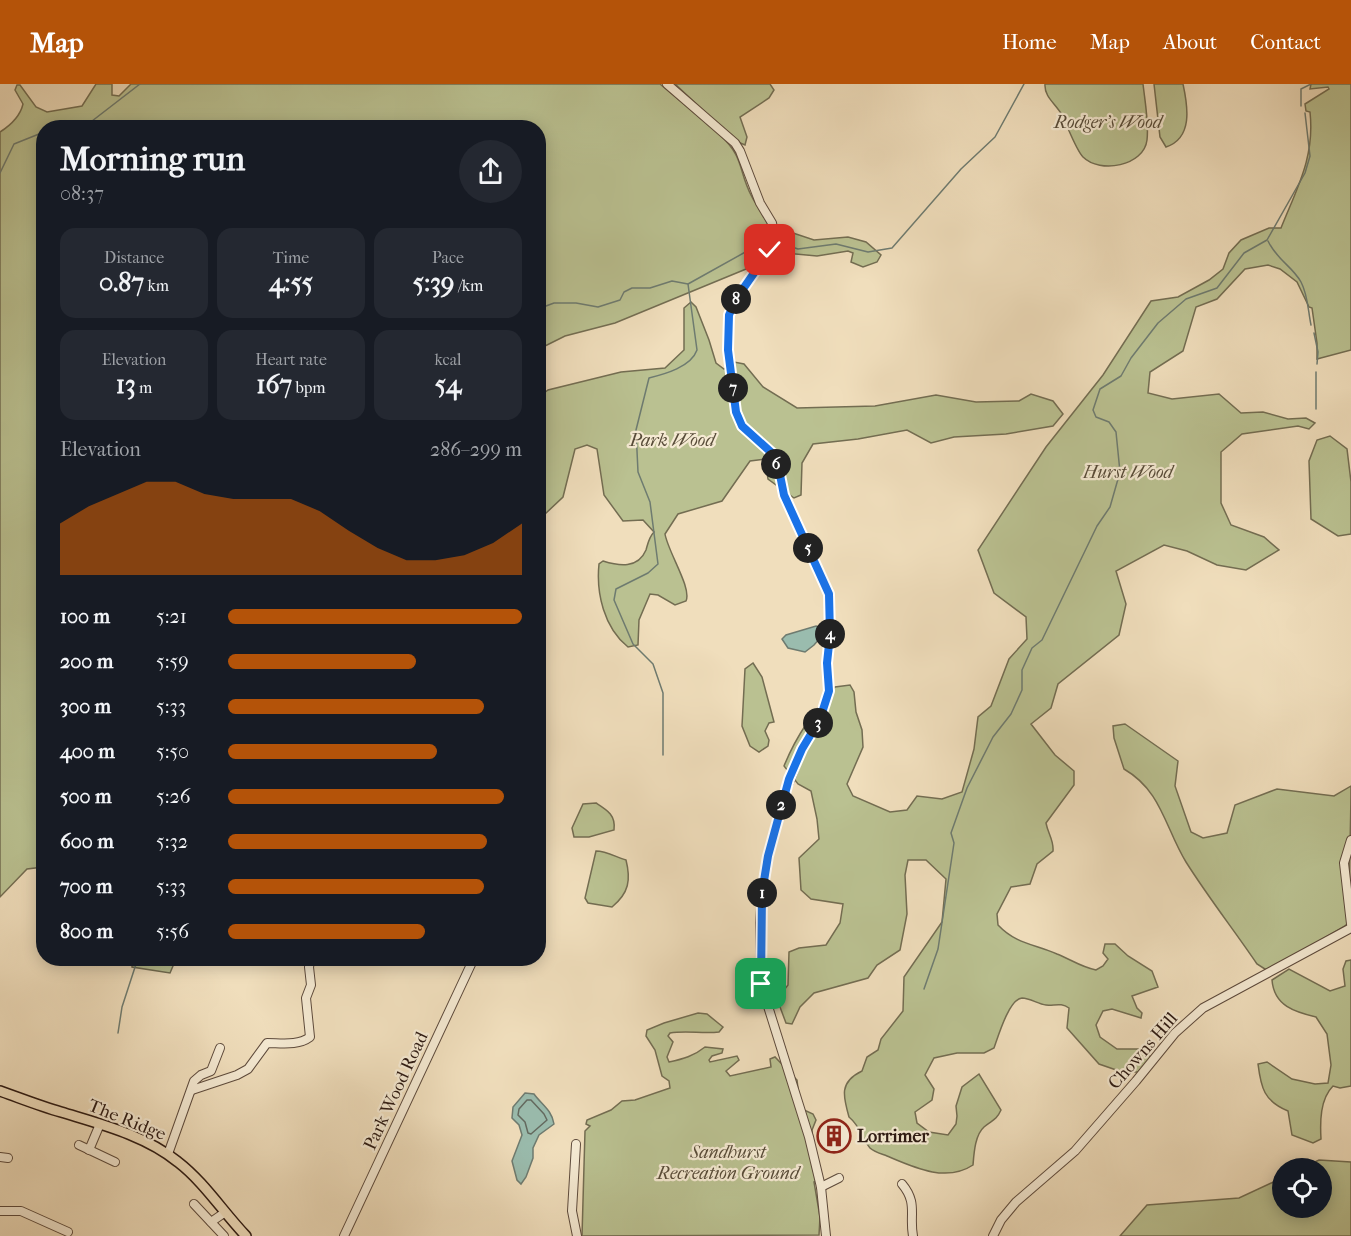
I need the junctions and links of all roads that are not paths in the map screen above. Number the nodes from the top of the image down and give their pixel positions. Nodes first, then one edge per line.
1 (667, 84) edge
2 (1351, 840) edge
3 (1351, 926) edge
4 (309, 966) edge
5 (470, 966) edge
6 (220, 1048) dead end
7 (192, 1090) junction
8 (0, 1091) edge
9 (100, 1124) junction
10 (576, 1144) dead end
11 (79, 1146) dead end
12 (89, 1150) junction
13 (168, 1154) junction
14 (115, 1162) dead end
15 (839, 1178) dead end
16 (902, 1184) dead end
17 (821, 1187) junction
18 (194, 1204) dead end
19 (0, 1211) edge
20 (224, 1213) junction
21 (211, 1222) junction
22 (68, 1232) dead end
23 (224, 1236) edge
24 (246, 1236) edge
25 (344, 1236) edge
26 (576, 1236) edge
27 (825, 1236) edge
28 (913, 1236) edge
29 (993, 1236) edge

1 - 17 street
2 - 3 street
3 - 29 street, Chowns Hill
4 - 7 street
5 - 25 street, Park Wood Road
6 - 7 street
7 - 13 street
8 - 9 main road, The Ridge
9 - 12 street
9 - 13 main road, The Ridge
10 - 26 street
11 - 12 street
12 - 14 street
13 - 20 main road, The Ridge
15 - 17 street
16 - 28 street
17 - 27 street
18 - 21 street
19 - 22 street
20 - 21 street
20 - 24 main road, The Ridge
21 - 23 street

